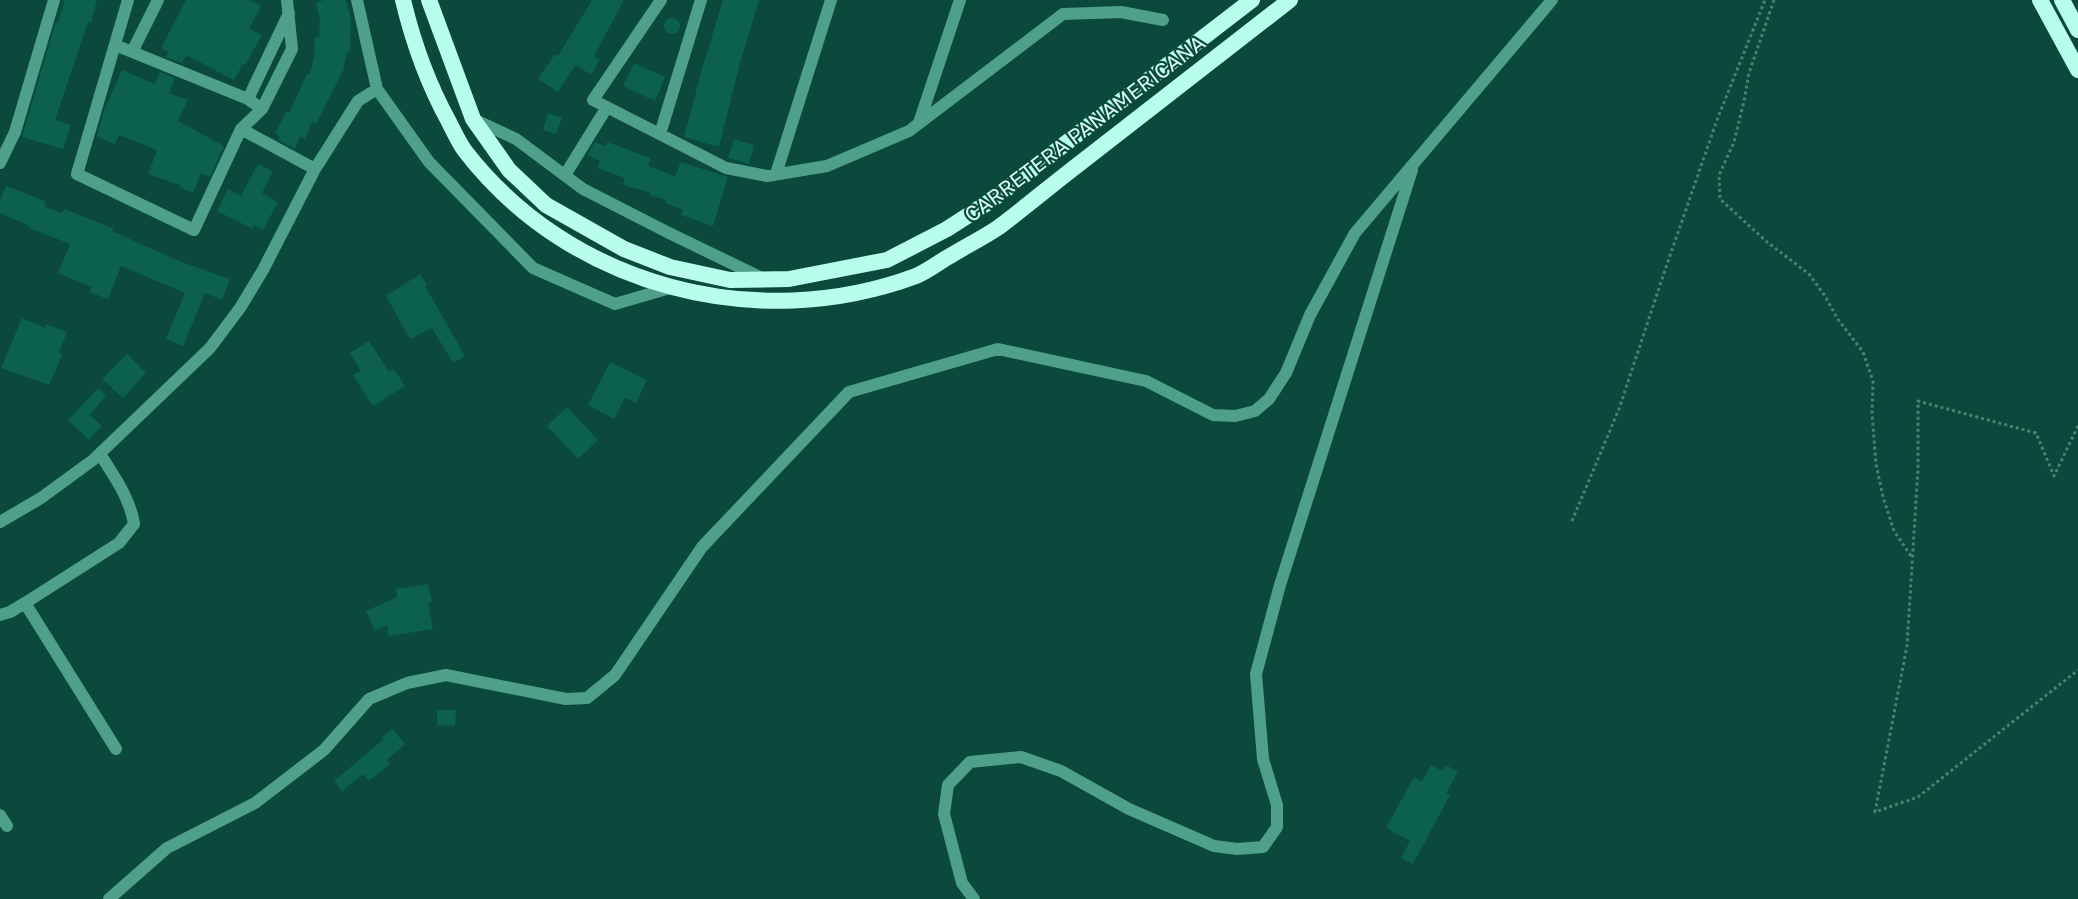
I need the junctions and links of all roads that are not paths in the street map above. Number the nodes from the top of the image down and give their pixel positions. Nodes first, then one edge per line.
1 (54, 0) edge
2 (128, 0) edge
3 (158, 0) edge
4 (357, 0) edge
5 (403, 0) edge
6 (429, 0) edge
7 (661, 0) edge
8 (701, 0) edge
9 (831, 0) edge
10 (960, 0) edge
11 (1252, 0) edge
12 (1290, 0) edge
13 (1552, 0) edge
14 (2040, 0) edge
15 (2062, 0) edge
16 (288, 6) edge
17 (1163, 20) dead end
18 (2078, 30) edge
19 (115, 45) junction
20 (132, 52) junction
21 (2078, 70) edge
22 (377, 89) junction
23 (248, 99) junction
24 (607, 107) junction
25 (262, 109) junction
26 (473, 120) junction
27 (919, 123) junction
28 (241, 129) junction
29 (660, 134) junction
30 (0, 163) edge
31 (1414, 163) junction
32 (315, 169) junction
33 (776, 174) junction
34 (565, 175) junction
35 (765, 279) junction
36 (670, 288) junction
37 (100, 454) junction
38 (0, 522) edge
39 (25, 603) junction
40 (0, 615) edge
41 (116, 749) dead end
42 (0, 815) edge
43 (7, 826) dead end
44 (110, 899) edge
45 (974, 899) edge

1 - 30 street
2 - 19 street
3 - 20 street
4 - 22 street
5 - 36 highway, CARRETERA PANAMERICANA
6 - 26 highway, CARRETERA PANAMERICANA
7 - 24 street
8 - 29 street
9 - 33 street
10 - 27 street
11 - 35 highway, CARRETERA PANAMERICANA
12 - 36 highway, CARRETERA PANAMERICANA
13 - 31 street
14 - 21 highway
15 - 18 highway
16 - 23 street
16 - 25 street
17 - 27 street
19 - 20 street
19 - 28 street
20 - 23 street
22 - 32 street
22 - 36 street
23 - 25 street
24 - 29 street
24 - 34 street
25 - 28 street
26 - 34 street
26 - 35 highway, CARRETERA PANAMERICANA
27 - 33 street
28 - 32 street
29 - 33 street
31 - 44 street
31 - 45 street
32 - 37 street
34 - 35 street
37 - 38 street
37 - 39 street
39 - 40 street
39 - 41 street
42 - 43 street

